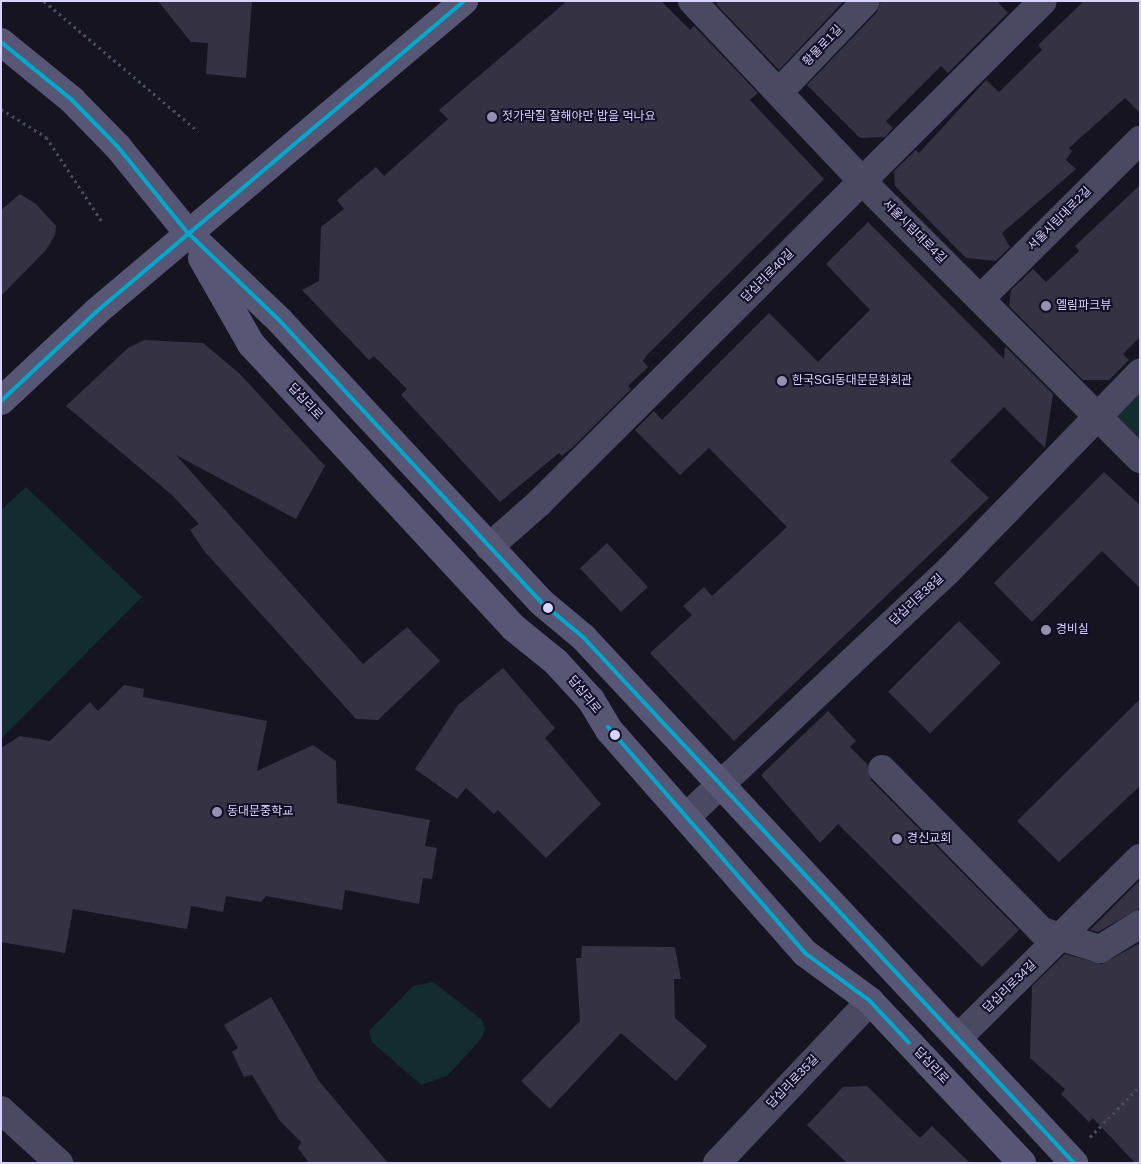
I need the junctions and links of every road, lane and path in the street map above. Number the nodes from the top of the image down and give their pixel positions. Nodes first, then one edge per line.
1 (44, 1) edge
2 (464, 1) edge
3 (692, 1) edge
4 (866, 1) edge
5 (1043, 1) edge
6 (1, 42) edge
7 (780, 91) junction
8 (1, 109) edge
9 (198, 131) dead end
10 (1140, 140) edge
11 (864, 182) junction
12 (101, 220) dead end
13 (188, 233) junction
14 (980, 299) junction
15 (1140, 373) edge
16 (1, 401) edge
17 (1096, 415) junction
18 (1140, 459) edge
19 (489, 547) junction
20 (882, 769) dead end
21 (721, 784) junction
22 (686, 817) junction
23 (1140, 858) edge
24 (1140, 924) edge
25 (1063, 936) junction
26 (870, 1001) junction
27 (958, 1038) junction
28 (1140, 1086) edge
29 (1, 1110) edge
30 (1090, 1137) dead end
31 (59, 1163) edge
32 (717, 1163) edge
33 (1022, 1163) edge
34 (1074, 1163) edge

1 - 9 path
2 - 13 main road
3 - 7 street, 서울시립대로4길
4 - 7 street, 황물로1길
5 - 11 street, 답십리로40길
6 - 13 main road, 답십리로
7 - 11 street, 서울시립대로4길
8 - 12 path
10 - 14 street, 서울시립대로2길
11 - 14 street, 서울시립대로4길
11 - 19 street, 답십리로40길
13 - 16 main road
13 - 19 main road, 답십리로
13 - 22 main road, 답십리로
14 - 17 street, 서울시립대로4길
15 - 17 street, 답십리로38길
17 - 18 street, 서울시립대로4길
17 - 21 street, 답십리로38길
19 - 21 main road, 답십리로
20 - 25 street
21 - 22 street, 답십리로38길
21 - 27 main road, 답십리로
22 - 26 main road, 답십리로
23 - 25 street, 답십리로34길
24 - 25 street
25 - 27 street, 답십리로34길
26 - 32 street, 답십리로35길
26 - 33 main road, 답십리로
27 - 34 main road, 답십리로
28 - 30 path
29 - 31 street

